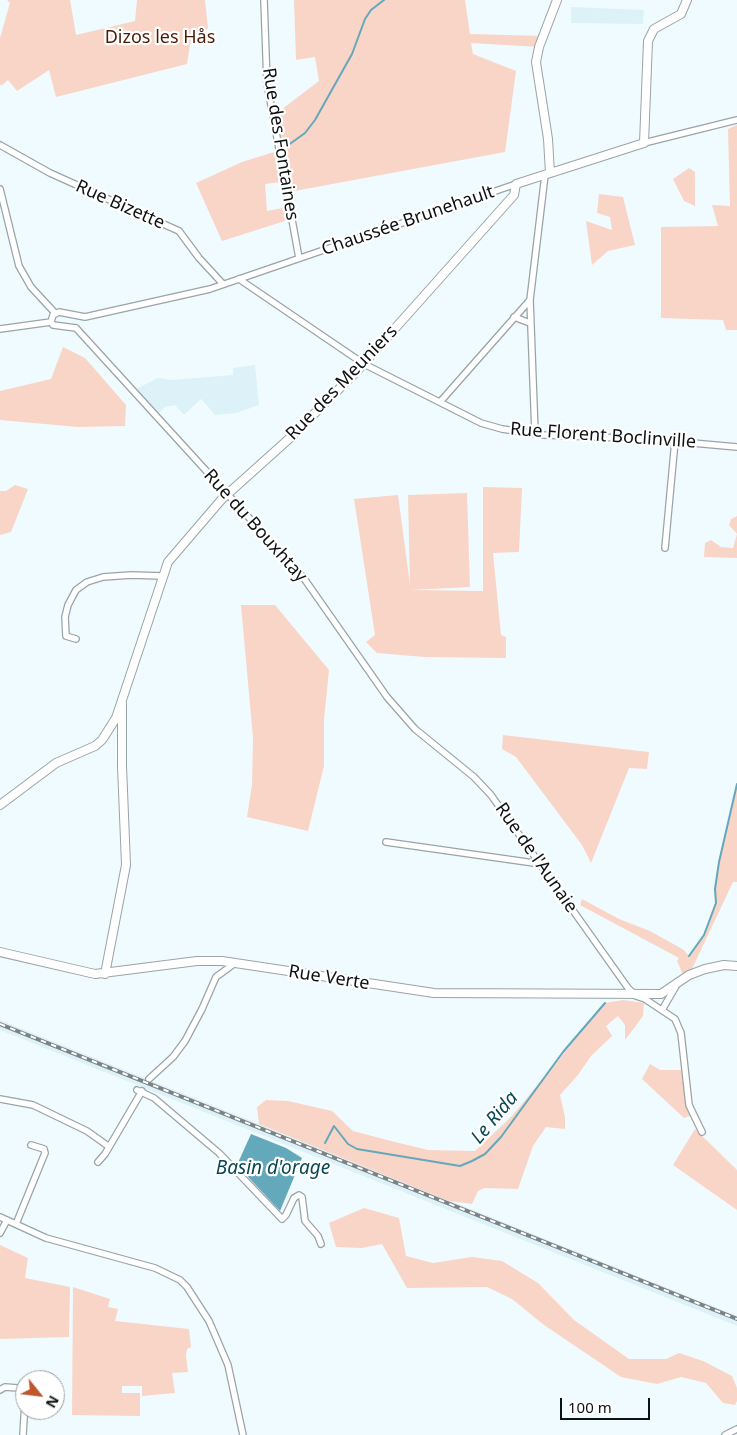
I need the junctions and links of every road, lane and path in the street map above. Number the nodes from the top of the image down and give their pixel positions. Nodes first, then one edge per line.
1 (264, 0) edge
2 (557, 0) edge
3 (687, 0) edge
4 (737, 120) edge
5 (644, 143) junction
6 (0, 145) edge
7 (548, 174) junction
8 (516, 184) junction
9 (0, 189) edge
10 (299, 258) junction
11 (239, 280) junction
12 (223, 284) junction
13 (530, 300) junction
14 (55, 312) junction
15 (79, 317) junction
16 (514, 317) junction
17 (51, 322) junction
18 (530, 323) junction
19 (76, 328) junction
20 (0, 329) edge
21 (364, 364) junction
22 (440, 402) junction
23 (535, 433) junction
24 (675, 441) junction
25 (737, 447) edge
26 (227, 495) junction
27 (665, 548) dead end
28 (162, 576) junction
29 (66, 636) junction
30 (59, 638) dead end
31 (76, 639) dead end
32 (122, 699) junction
33 (112, 727) junction
34 (123, 732) junction
35 (420, 735) joint
36 (0, 805) edge
37 (386, 842) dead end
38 (541, 864) junction
39 (0, 952) edge
40 (236, 962) junction
41 (737, 966) edge
42 (105, 974) junction
43 (676, 986) junction
44 (636, 996) junction
45 (662, 1010) junction
46 (149, 1079) dead end
47 (0, 1099) edge
48 (702, 1132) dead end
49 (31, 1145) dead end
50 (108, 1146) junction
51 (98, 1162) dead end
52 (0, 1217) edge
53 (7, 1220) junction
54 (16, 1224) junction
55 (0, 1233) edge
56 (320, 1244) dead end
57 (15, 1388) edge
58 (0, 1390) edge
59 (24, 1420) edge
60 (737, 1429) edge
61 (24, 1435) edge
62 (243, 1435) edge
63 (725, 1435) edge

1 - 10 street, Rue des Fontaines
2 - 7 street
3 - 5 street
4 - 5 street, Chaussée Brunehault
5 - 7 street, Chaussée Brunehault
6 - 12 street, Rue Bizette
7 - 8 street, Chaussée Brunehault
7 - 13 street
8 - 10 street, Chaussée Brunehault
8 - 21 street, Rue des Meuniers
9 - 14 street
10 - 11 street, Chaussée Brunehault
11 - 12 street, Chaussée Brunehault
11 - 21 street, Rue Florent Boclinville
12 - 15 street, Chaussée Brunehault
13 - 16 street
13 - 18 street
14 - 15 street, Chaussée Brunehault
14 - 17 street
15 - 19 street
16 - 18 street
16 - 22 street
17 - 19 street
17 - 20 street
18 - 23 street
19 - 26 street, Rue du Bouxhtay
21 - 22 street, Rue Florent Boclinville
21 - 26 street, Rue des Meuniers
22 - 23 street, Rue Florent Boclinville
23 - 24 street, Rue Florent Boclinville
24 - 25 street, Rue Florent Boclinville
24 - 27 street
26 - 28 street, Rue des Meuniers
26 - 35 street, Rue du Bouxhtay
28 - 29 street
28 - 32 street, Rue des Meuniers
29 - 30 street
29 - 31 street
32 - 33 street, Rue des Meuniers
32 - 34 street
33 - 34 street
33 - 36 street
34 - 42 street
35 - 38 street, Rue de l'Aunaie
37 - 38 street
38 - 44 street, Rue de l'Aunaie
39 - 42 street, Rue Verte
40 - 42 street, Rue Verte
40 - 44 street, Rue Verte
40 - 46 street
41 - 43 street
43 - 44 street, Rue Verte
43 - 45 street
44 - 45 street
45 - 48 street
47 - 50 street
49 - 54 street
50 - 51 street
50 - 56 street
52 - 53 street
53 - 54 street
53 - 55 street
54 - 62 street
57 - 58 street
59 - 61 street
60 - 63 street

